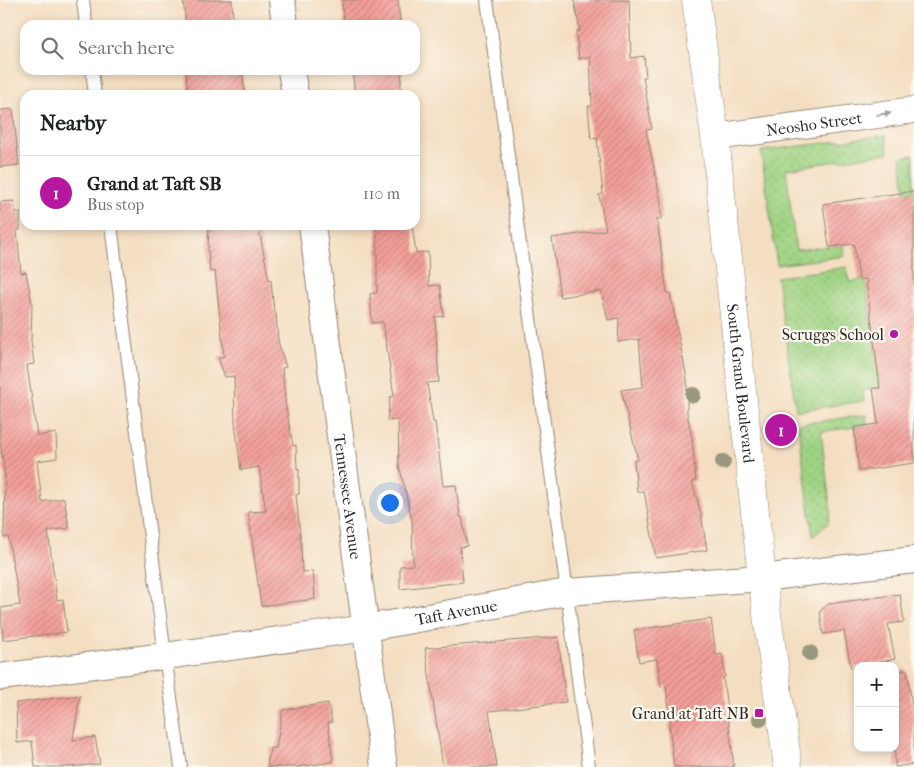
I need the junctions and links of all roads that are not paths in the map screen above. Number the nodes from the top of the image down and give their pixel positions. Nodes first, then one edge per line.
1 (83, 0) edge
2 (282, 0) edge
3 (487, 0) edge
4 (696, 0) edge
5 (85, 20) edge
6 (284, 20) edge
7 (93, 75) edge
8 (292, 75) edge
9 (94, 90) edge
10 (294, 90) edge
11 (914, 110) edge
12 (715, 137) junction
13 (113, 230) edge
14 (313, 230) edge
15 (914, 560) edge
16 (762, 578) junction
17 (567, 592) junction
18 (366, 628) junction
19 (165, 656) junction
20 (0, 677) edge
21 (181, 767) edge
22 (384, 767) edge
23 (589, 767) edge
24 (788, 767) edge

1 - 5 lane
2 - 6 street
3 - 17 lane
4 - 12 main road, South Grand Boulevard
7 - 9 lane
8 - 10 street
12 -> 11 street, Neosho Street
12 - 16 main road, South Grand Boulevard
13 - 19 lane
14 - 18 street, Tennessee Avenue
15 - 16 street, Taft Avenue
16 - 17 street, Taft Avenue
16 - 24 main road, South Grand Boulevard
17 - 18 street, Taft Avenue
17 - 23 lane
18 - 19 street, Taft Avenue
18 - 22 street, Tennessee Avenue
19 - 20 street, Taft Avenue
19 - 21 lane

